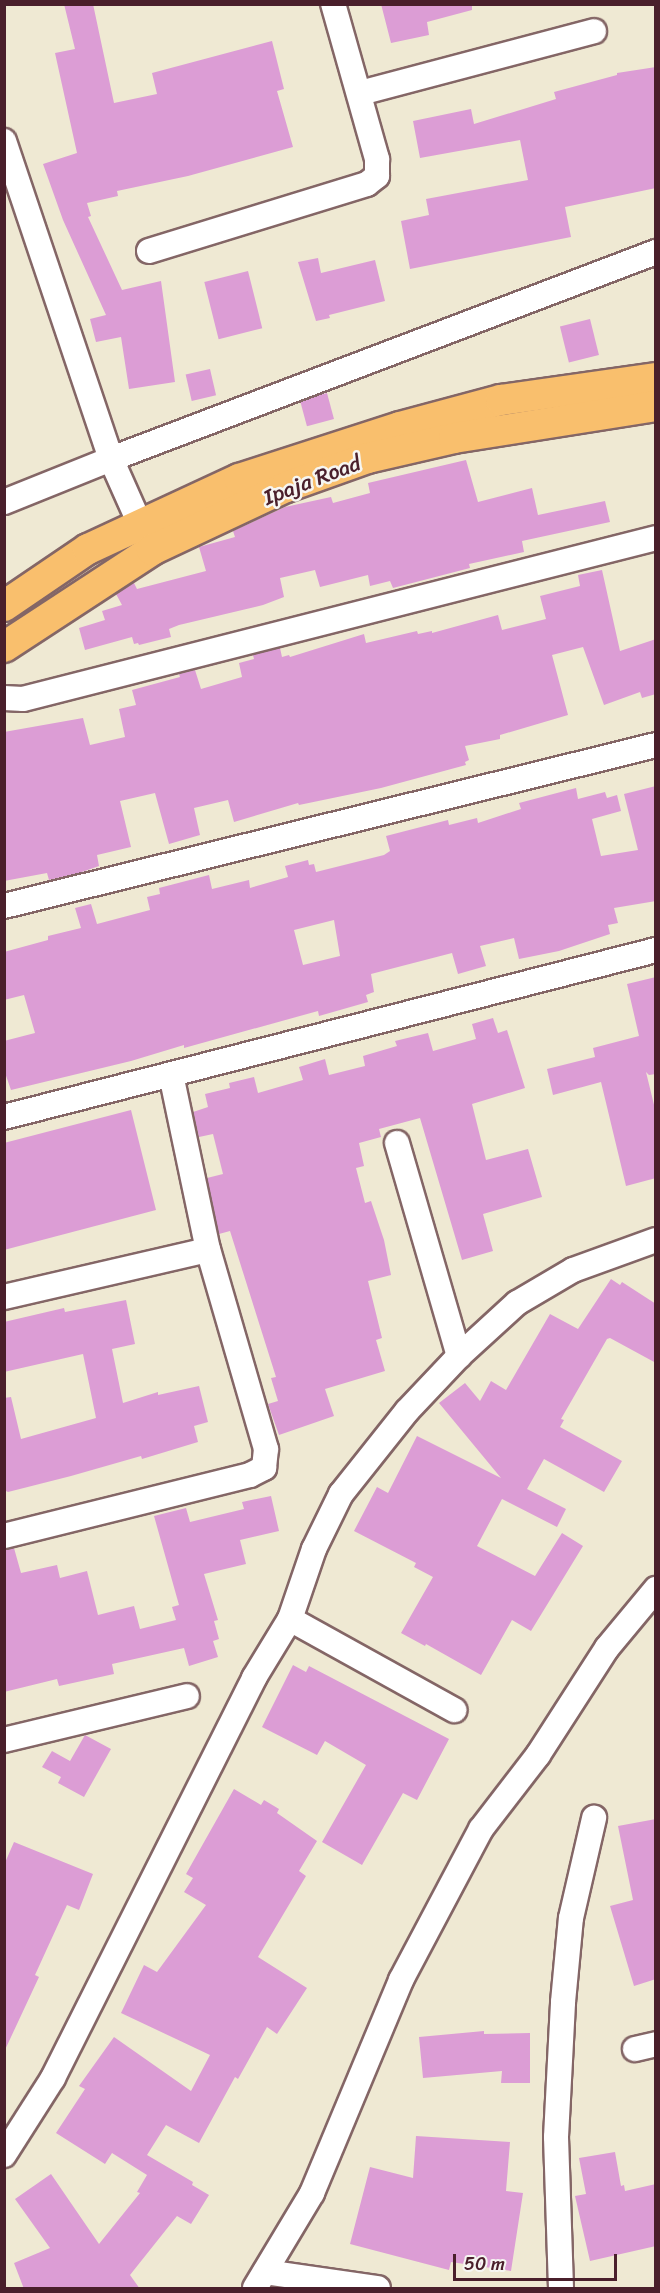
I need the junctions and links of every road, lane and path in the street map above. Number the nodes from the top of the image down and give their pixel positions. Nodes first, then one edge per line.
1 (333, 4) edge
2 (594, 31) dead end
3 (360, 93) junction
4 (4, 141) edge
5 (149, 251) dead end
6 (656, 252) edge
7 (656, 378) edge
8 (656, 406) edge
9 (111, 459) junction
10 (4, 502) edge
11 (140, 524) junction
12 (656, 538) edge
13 (4, 606) edge
14 (4, 647) edge
15 (4, 698) edge
16 (656, 745) edge
17 (4, 906) edge
18 (656, 950) edge
19 (171, 1075) junction
20 (4, 1117) edge
21 (397, 1143) dead end
22 (656, 1240) edge
23 (208, 1250) junction
24 (4, 1298) edge
25 (459, 1356) junction
26 (4, 1536) edge
27 (656, 1588) edge
28 (290, 1619) junction
29 (187, 1696) dead end
30 (454, 1710) dead end
31 (4, 1740) edge
32 (594, 1818) dead end
33 (4, 2155) edge
34 (260, 2280) edge
35 (378, 2289) edge
36 (561, 2289) edge

1 - 3 street
2 - 3 street
3 - 5 street
4 - 9 street
6 - 9 street
7 - 11 main road, Ipaja Road
8 - 14 main road, Ipaja Road
9 - 10 street
9 - 11 street
11 - 13 main road, Ipaja Road
12 - 15 street
16 - 17 street
18 - 19 street
19 - 20 street
19 - 23 street
21 - 25 street
22 - 25 street
23 - 24 street
23 - 26 street
25 - 28 street
27 - 34 street
28 - 30 street
28 - 33 street
29 - 31 street
32 - 36 street
34 - 35 street

